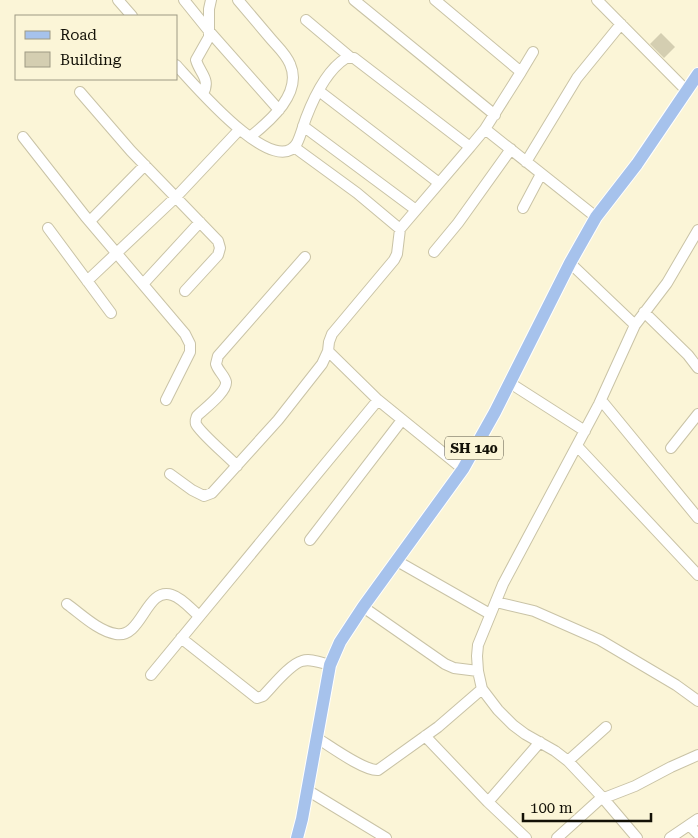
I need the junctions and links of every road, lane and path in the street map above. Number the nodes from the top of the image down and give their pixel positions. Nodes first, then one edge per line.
1 (118, 0) edge
2 (184, 0) edge
3 (211, 0) edge
4 (238, 0) edge
5 (354, 0) edge
6 (435, 0) edge
7 (597, 0) edge
8 (447, 4) edge
9 (131, 15) edge
10 (306, 20) dead end
11 (621, 24) junction
12 (209, 31) junction
13 (532, 52) dead end
14 (350, 57) junction
15 (178, 67) edge
16 (521, 72) junction
17 (698, 74) edge
18 (687, 90) junction
19 (319, 91) junction
20 (80, 92) dead end
21 (203, 94) junction
22 (279, 110) junction
23 (495, 115) junction
24 (303, 126) junction
25 (485, 129) junction
26 (239, 130) junction
27 (23, 137) dead end
28 (250, 137) junction
29 (294, 147) junction
30 (470, 147) junction
31 (511, 149) junction
32 (526, 162) junction
33 (145, 165) junction
34 (541, 174) junction
35 (439, 183) junction
36 (176, 197) junction
37 (523, 208) dead end
38 (416, 210) junction
39 (596, 218) junction
40 (90, 222) junction
41 (200, 222) junction
42 (48, 228) dead end
43 (400, 229) junction
44 (698, 230) edge
45 (434, 252) dead end
46 (117, 253) junction
47 (305, 257) dead end
48 (570, 263) junction
49 (87, 281) junction
50 (143, 284) junction
51 (185, 291) dead end
52 (644, 312) junction
53 (112, 313) dead end
54 (635, 325) junction
55 (328, 351) junction
56 (698, 368) edge
57 (510, 383) junction
58 (166, 400) dead end
59 (378, 400) junction
60 (601, 400) junction
61 (698, 414) edge
62 (402, 420) junction
63 (585, 430) junction
64 (577, 446) junction
65 (671, 448) dead end
66 (237, 466) junction
67 (463, 468) junction
68 (170, 474) dead end
69 (698, 518) edge
70 (310, 540) dead end
71 (397, 561) junction
72 (698, 575) edge
73 (496, 602) junction
74 (66, 604) dead end
75 (363, 607) junction
76 (490, 614) junction
77 (199, 616) junction
78 (181, 638) junction
79 (330, 665) junction
80 (478, 671) junction
81 (150, 675) dead end
82 (482, 688) junction
83 (698, 701) edge
84 (606, 727) dead end
85 (425, 736) junction
86 (317, 738) junction
87 (540, 742) junction
88 (698, 755) edge
89 (568, 761) junction
90 (307, 790) junction
91 (602, 798) junction
92 (488, 802) junction
93 (694, 822) edge
94 (698, 834) edge
95 (297, 838) edge
96 (386, 838) edge
97 (526, 838) edge
98 (557, 838) edge
99 (637, 838) edge
100 (670, 838) edge

1 - 9 street
2 - 12 street
3 - 12 street
4 - 22 street
5 - 23 street
6 - 8 street
7 - 11 street
8 - 16 street
10 - 14 street
11 - 18 street
11 - 32 street
12 - 21 street
12 - 22 street
13 - 16 street
14 - 19 street
14 - 30 street
15 - 21 street
16 - 23 street
17 - 18 main road, SH 140
18 - 39 main road, SH 140
19 - 24 street
19 - 35 street
20 - 33 street
21 - 26 street
22 - 28 street
23 - 25 street
24 - 29 street
24 - 38 street
25 - 30 street
25 - 31 street
26 - 28 street
26 - 36 street
27 - 40 street
28 - 29 street
29 - 43 street
30 - 35 street
31 - 32 street
31 - 45 street
32 - 34 street
33 - 36 street
33 - 40 street
34 - 37 street
34 - 39 street
35 - 38 street
36 - 41 street
36 - 46 street
38 - 43 street
39 - 48 main road, SH 140
40 - 46 street
41 - 50 street
41 - 51 street
42 - 49 street
43 - 55 street
44 - 52 street
46 - 49 street
46 - 50 street
47 - 66 street
48 - 54 street
48 - 57 main road, SH 140
49 - 53 street
50 - 58 street
52 - 54 street
52 - 56 street
54 - 60 street
55 - 59 street
55 - 66 street
57 - 63 street
57 - 67 main road, SH 140
59 - 62 street
59 - 77 street
60 - 63 street
60 - 69 street
61 - 65 street
62 - 67 street
62 - 70 street
63 - 64 street
64 - 72 street
64 - 73 street
66 - 68 street
67 - 71 main road, SH 140
71 - 75 main road, SH 140
71 - 76 street
73 - 76 street
73 - 83 street
74 - 77 street
75 - 79 main road, SH 140
75 - 80 street
76 - 80 street
77 - 78 street
78 - 79 street
78 - 81 street
79 - 86 main road, SH 140
80 - 82 street
82 - 85 street
82 - 87 street
84 - 89 street
85 - 86 street
85 - 92 street
86 - 90 main road, SH 140
87 - 89 street
87 - 92 street
88 - 91 street
89 - 91 street
90 - 95 main road, SH 140
90 - 96 street
91 - 98 street
91 - 99 street
92 - 97 street
93 - 94 street
93 - 100 street

